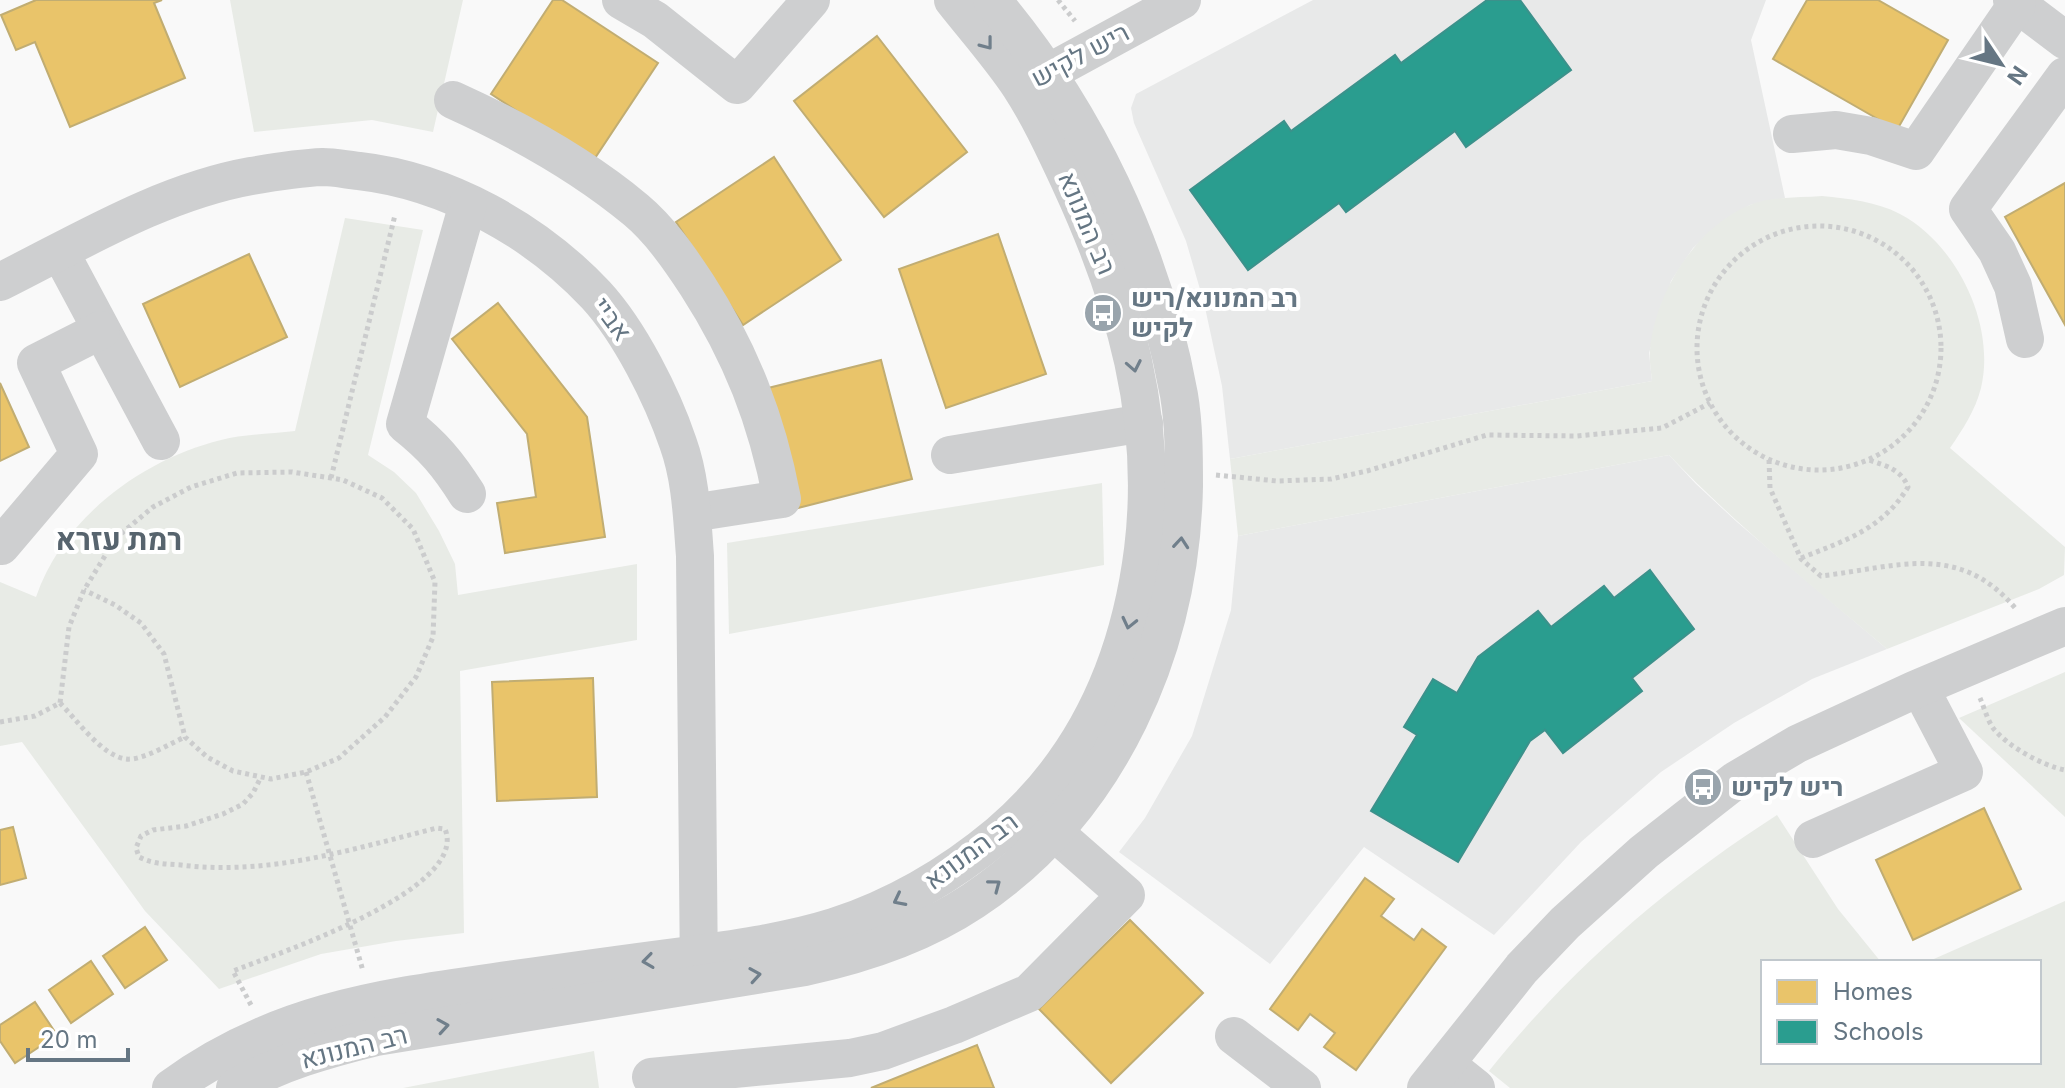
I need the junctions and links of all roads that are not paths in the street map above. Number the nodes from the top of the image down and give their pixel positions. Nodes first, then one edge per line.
1 (621, 0) edge
2 (811, 0) edge
3 (953, 0) edge
4 (992, 0) edge
5 (1182, 0) edge
6 (2014, 2) edge
7 (2065, 40) edge
8 (2065, 76) edge
9 (1034, 80) junction
10 (453, 100) dead end
11 (1792, 134) dead end
12 (468, 204) junction
13 (60, 252) junction
14 (0, 282) edge
15 (101, 330) junction
16 (2025, 339) dead end
17 (1144, 423) junction
18 (161, 441) dead end
19 (950, 455) dead end
20 (467, 494) dead end
21 (692, 513) junction
22 (1, 546) edge
23 (2052, 632) edge
24 (1920, 688) junction
25 (1054, 832) junction
26 (1813, 839) dead end
27 (698, 969) junction
28 (1234, 1036) dead end
29 (1436, 1076) edge
30 (651, 1077) dead end
31 (171, 1088) edge
32 (235, 1088) edge
33 (1302, 1088) edge
34 (1476, 1088) edge

1 - 2 street
3 -> 9 street
4 - 9 street
5 - 9 street, ריש לקיש
6 - 7 street
6 - 11 street
8 - 16 street
9 -> 17 street, רב המנונא
25 -> 9 street, רב המנונא
10 - 21 street
12 - 13 street, אביי
12 - 20 street
12 - 21 street, אביי
13 - 14 street, אביי
13 - 15 street
15 - 18 street
15 - 22 street
17 - 19 street
17 -> 27 street, רב המנונא
21 - 27 street, אביי
23 - 24 street
24 - 26 street
24 - 29 street
27 -> 25 street, רב המנונא
25 - 30 street
27 -> 31 street, רב המנונא
32 -> 27 street, רב המנונא
28 - 33 street
29 - 34 street

